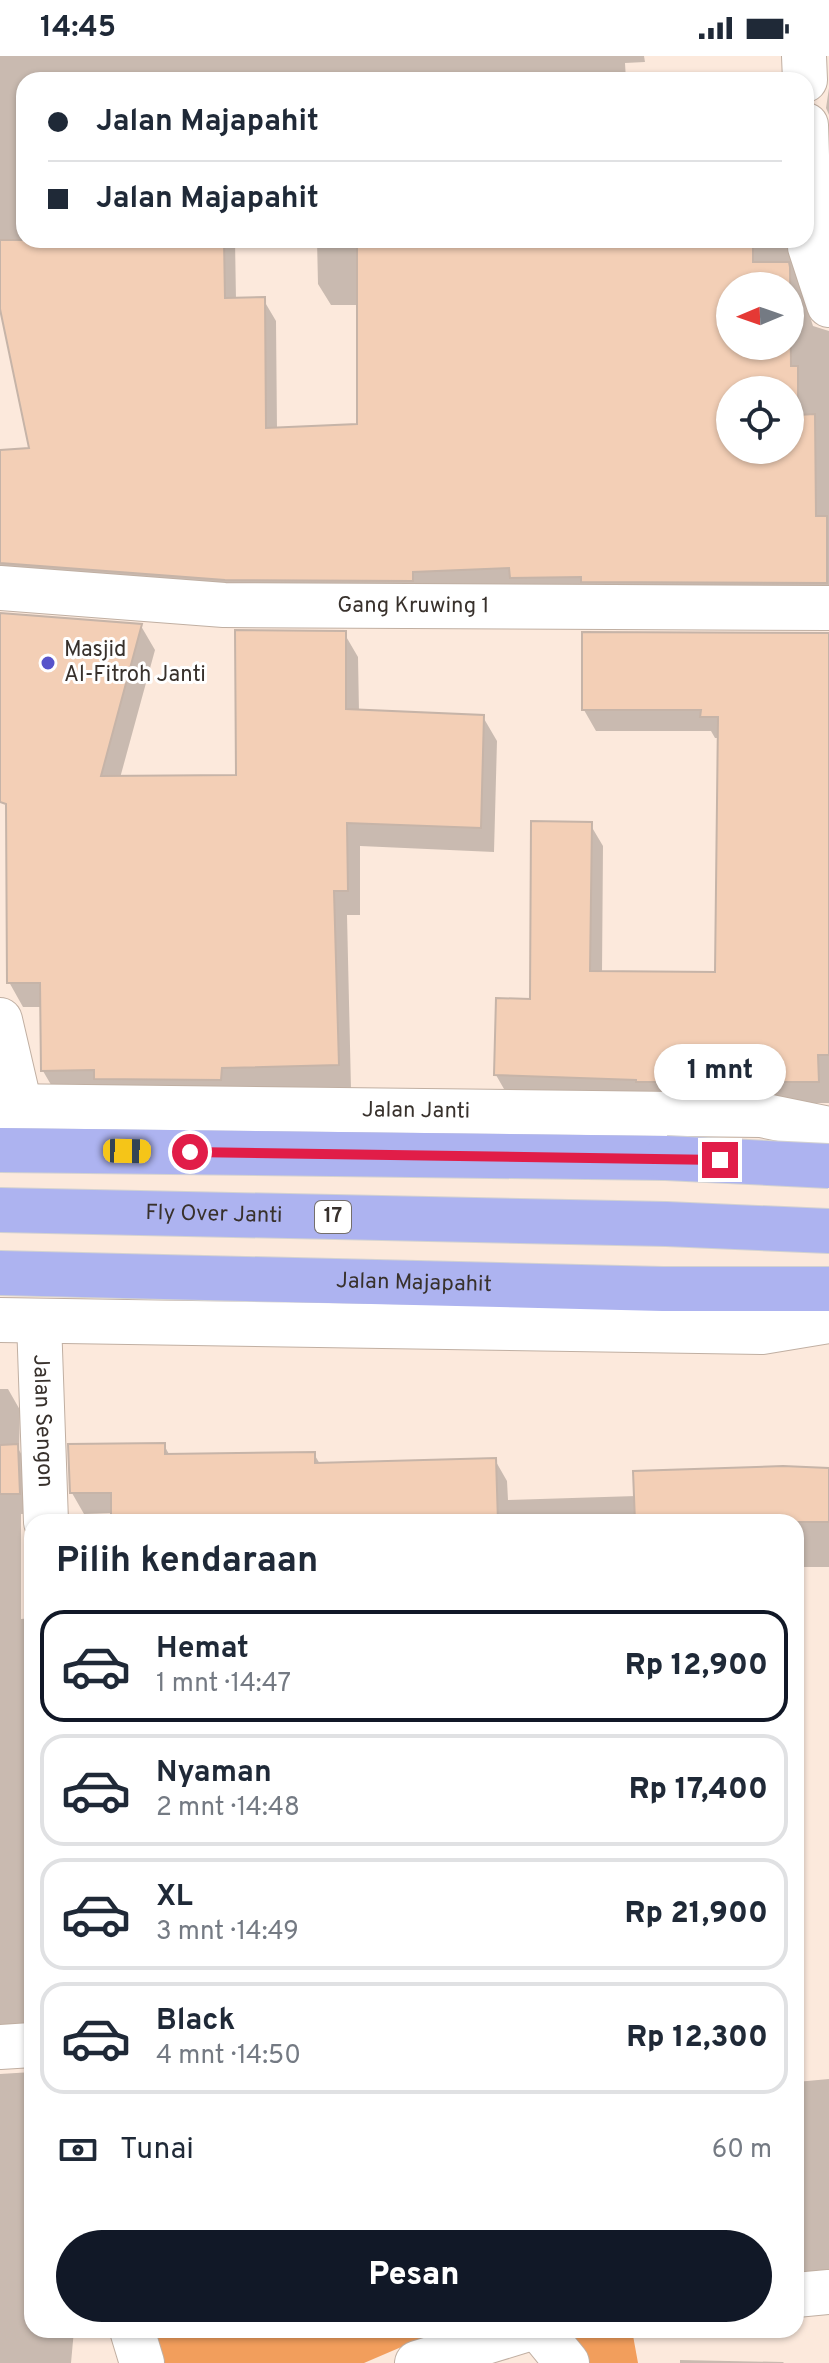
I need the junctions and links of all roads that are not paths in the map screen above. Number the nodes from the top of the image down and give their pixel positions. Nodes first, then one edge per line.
1 (810, 248) edge
2 (829, 305) edge
3 (0, 588) edge
4 (829, 608) edge
5 (0, 1020) edge
6 (10, 1106) edge
7 (761, 1115) junction
8 (829, 1117) edge
9 (829, 1129) edge
10 (0, 1150) edge
11 (829, 1166) edge
12 (829, 1186) edge
13 (0, 1210) edge
14 (829, 1231) edge
15 (0, 1273) edge
16 (829, 1291) edge
17 (19, 1320) edge
18 (829, 1321) edge
19 (762, 1332) junction
20 (45, 1514) edge
21 (24, 2046) edge
22 (0, 2047) edge
23 (829, 2292) edge
24 (804, 2294) edge
25 (134, 2338) edge
26 (499, 2338) edge
27 (547, 2338) edge
28 (142, 2363) edge
29 (417, 2363) edge
30 (567, 2363) edge

1 - 2 street
3 - 4 street, Gang Kruwing 1
5 - 6 street
6 - 7 street, Jalan Janti
7 - 8 street
7 - 9 street, Jalan Janti
7 - 12 street
10 - 11 highway, bridge
13 - 14 highway, Fly Over Janti / 17
15 - 16 highway, Jalan Majapahit
16 - 19 street
17 - 19 street
17 - 20 street, Jalan Sengon
18 - 19 street
21 - 22 street
23 - 24 street
25 - 28 street
26 - 29 street
27 - 30 street

